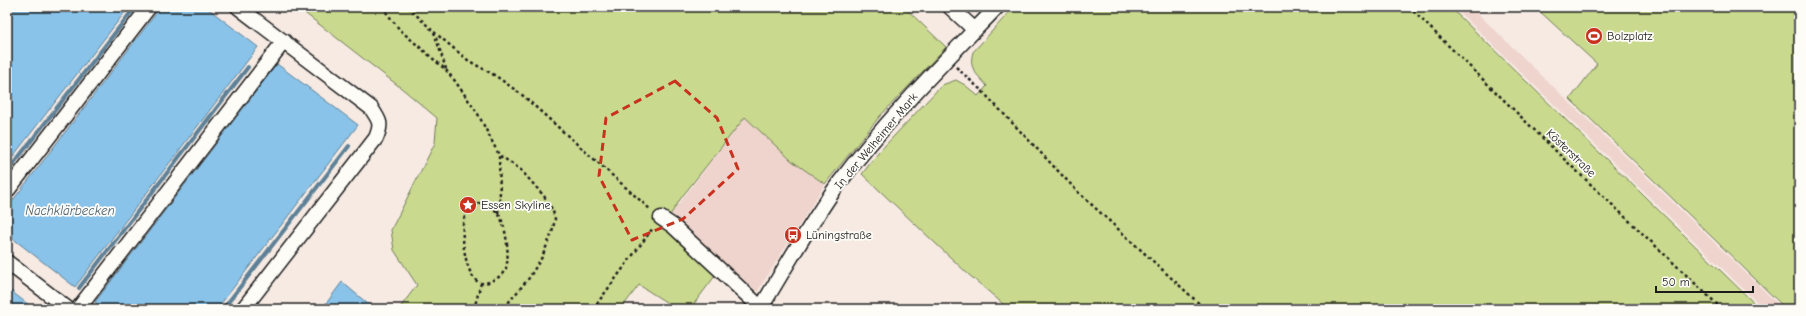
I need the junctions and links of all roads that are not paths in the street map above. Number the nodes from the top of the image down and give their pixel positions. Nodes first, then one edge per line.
1 (150, 7) edge
2 (238, 7) edge
3 (950, 7) edge
4 (997, 7) edge
5 (975, 30) junction
6 (284, 41) junction
7 (7, 191) edge
8 (661, 218) road end
9 (7, 262) edge
10 (68, 309) edge
11 (78, 309) edge
12 (244, 309) edge
13 (760, 309) edge

1 - 7 street
2 - 6 street
3 - 5 street
4 - 5 street, In der Welheimer Mark
5 - 13 street, In der Welheimer Mark
6 - 11 street
6 - 12 street
8 - 13 street
9 - 10 street

